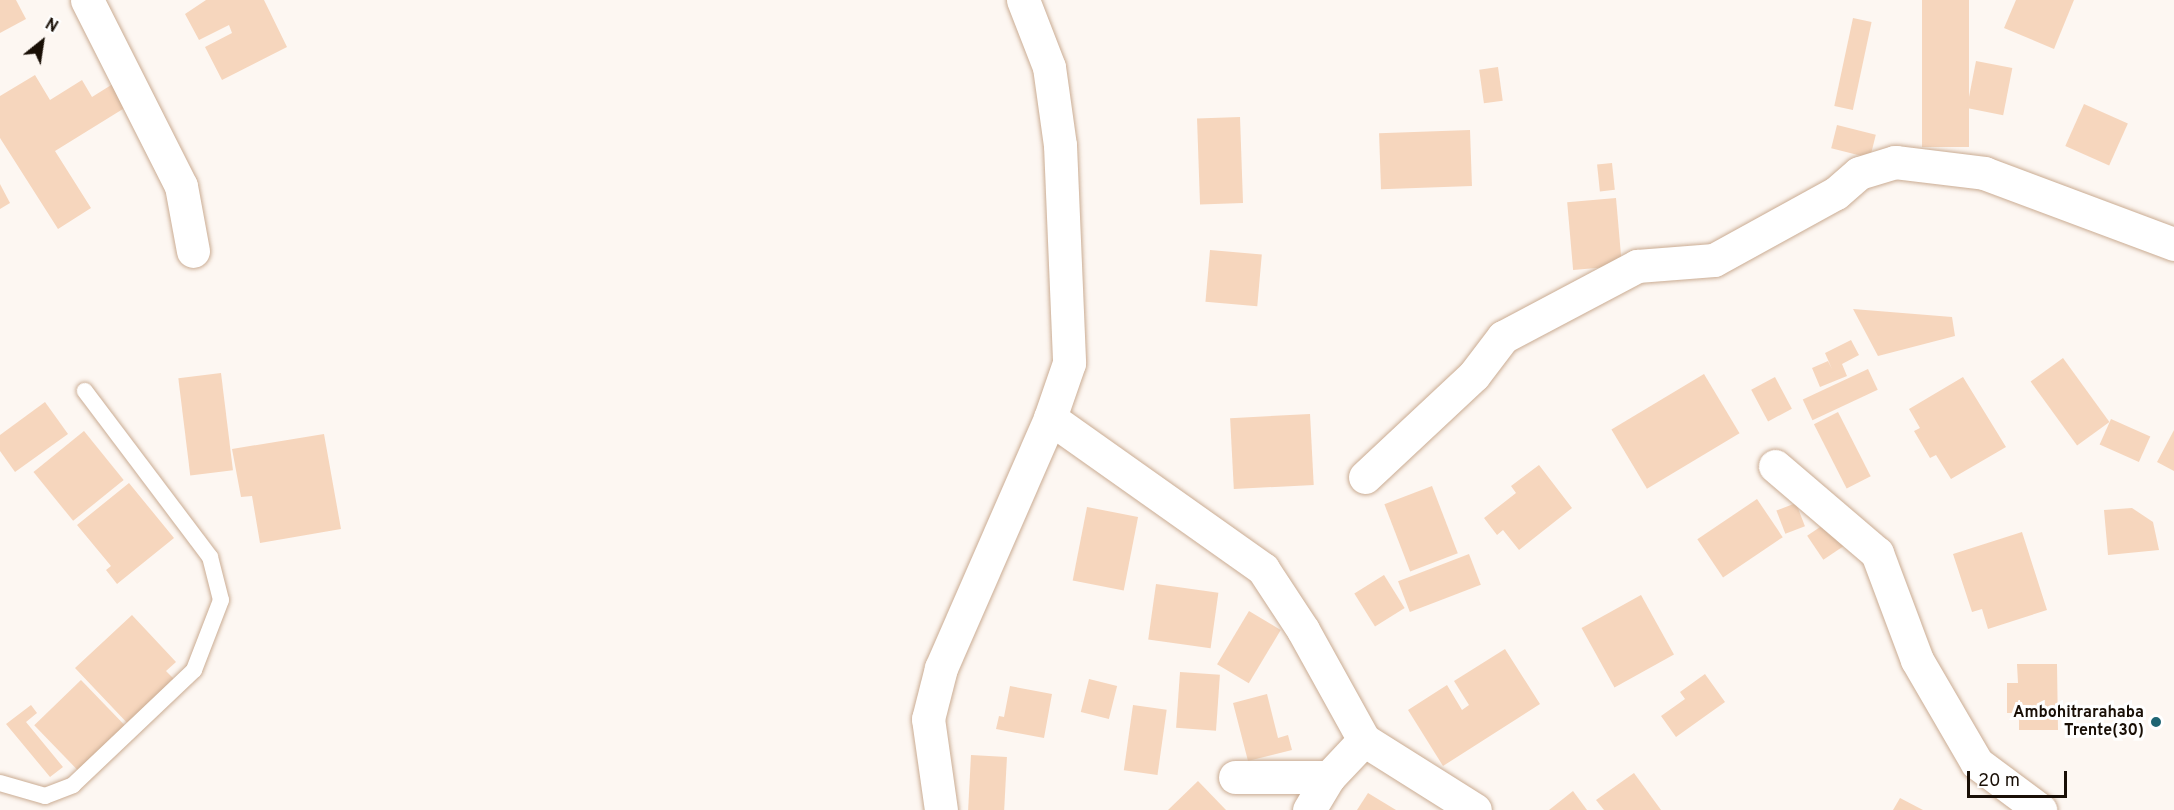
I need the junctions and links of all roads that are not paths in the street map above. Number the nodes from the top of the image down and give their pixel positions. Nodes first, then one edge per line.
1 (87, 0) edge
2 (1023, 0) edge
3 (2174, 244) edge
4 (193, 251) dead end
5 (85, 391) dead end
6 (1050, 418) junction
7 (1774, 466) dead end
8 (1365, 477) dead end
9 (1364, 740) junction
10 (1235, 777) dead end
11 (1329, 777) junction
12 (0, 783) edge
13 (941, 810) edge
14 (1309, 810) edge
15 (1475, 810) edge
16 (2040, 810) edge

1 - 4 street
2 - 6 street
3 - 8 street
5 - 12 lane
6 - 9 street
6 - 13 street
7 - 16 street
9 - 11 street
9 - 15 street
10 - 11 street
11 - 14 street

